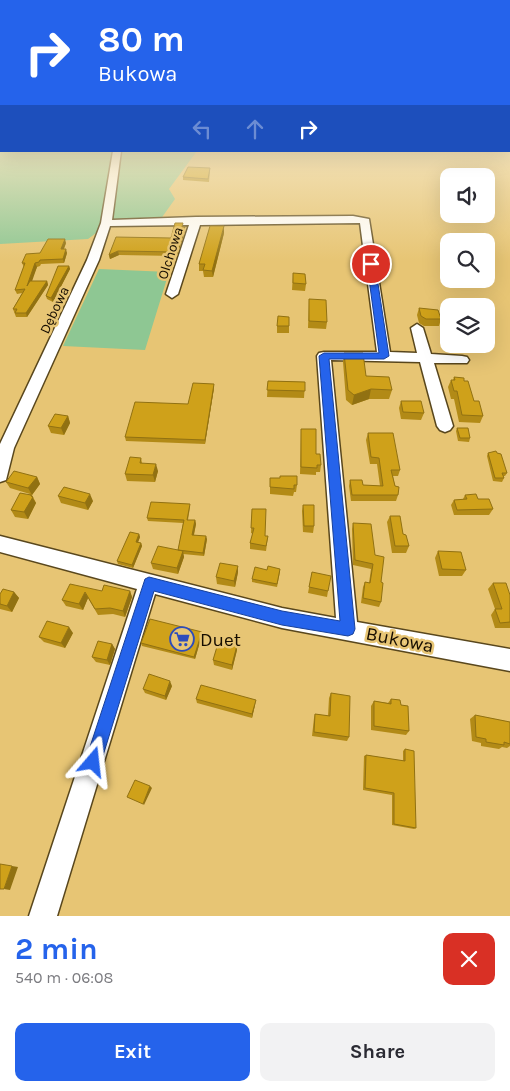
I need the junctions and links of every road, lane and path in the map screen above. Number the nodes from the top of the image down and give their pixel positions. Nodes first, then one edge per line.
1 (113, 176) edge
2 (274, 219) joint
3 (196, 220) junction
4 (106, 223) junction
5 (172, 294) dead end
6 (417, 328) dead end
7 (384, 356) junction
8 (424, 358) junction
9 (462, 360) dead end
10 (445, 426) dead end
11 (0, 475) edge
12 (0, 544) edge
13 (149, 583) junction
14 (348, 629) junction
15 (510, 660) edge
16 (43, 916) edge

1 - 4 street, Dębowa
2 - 3 street
2 - 7 street
3 - 4 street
3 - 5 street, Olchowa
4 - 11 street, Dębowa
6 - 8 street
7 - 8 street
7 - 14 street
8 - 9 street
8 - 10 street
12 - 13 street, Bukowa
13 - 14 street, Bukowa
13 - 16 street
14 - 15 street, Bukowa

